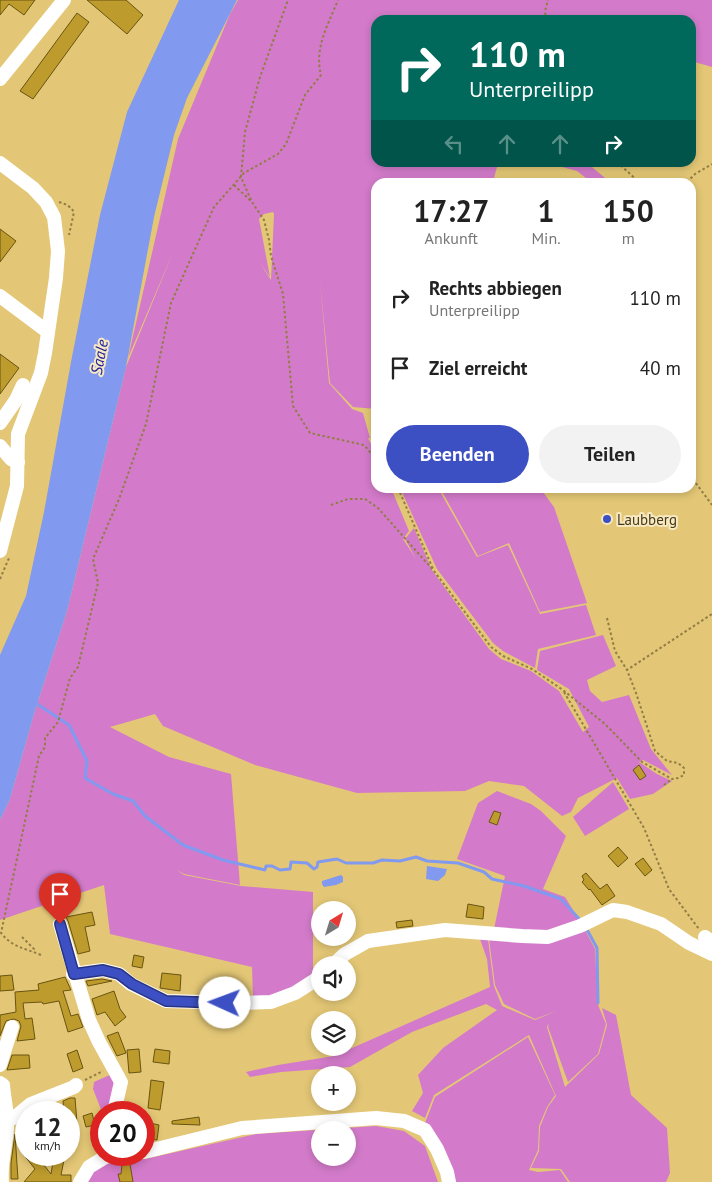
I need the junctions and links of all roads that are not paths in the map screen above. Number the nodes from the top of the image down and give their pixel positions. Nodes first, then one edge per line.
1 (64, 0) edge
2 (0, 78) edge
3 (0, 163) edge
4 (0, 296) edge
5 (48, 332) junction
6 (23, 385) dead end
7 (0, 423) edge
8 (0, 446) edge
9 (18, 462) junction
10 (2, 536) edge
11 (0, 551) edge
12 (60, 924) dead end
13 (712, 954) edge
14 (343, 956) edge
15 (74, 974) junction
16 (311, 983) edge
17 (12, 1026) dead end
18 (0, 1066) edge
19 (0, 1083) edge
20 (76, 1085) road end
21 (117, 1101) edge
22 (6, 1120) junction
23 (155, 1149) edge
24 (1, 1152) edge
25 (90, 1166) edge
26 (2, 1182) edge
27 (80, 1182) edge
28 (449, 1182) edge

1 - 2 street
3 - 5 street
4 - 5 street
5 - 9 street
6 - 7 street
8 - 9 street
9 - 10 street
10 - 11 street
12 - 15 street
13 - 14 street
15 - 16 street
15 - 21 street
17 - 18 street
19 - 22 street
20 - 22 street
22 - 24 street
23 - 28 street
24 - 26 street
25 - 27 street

